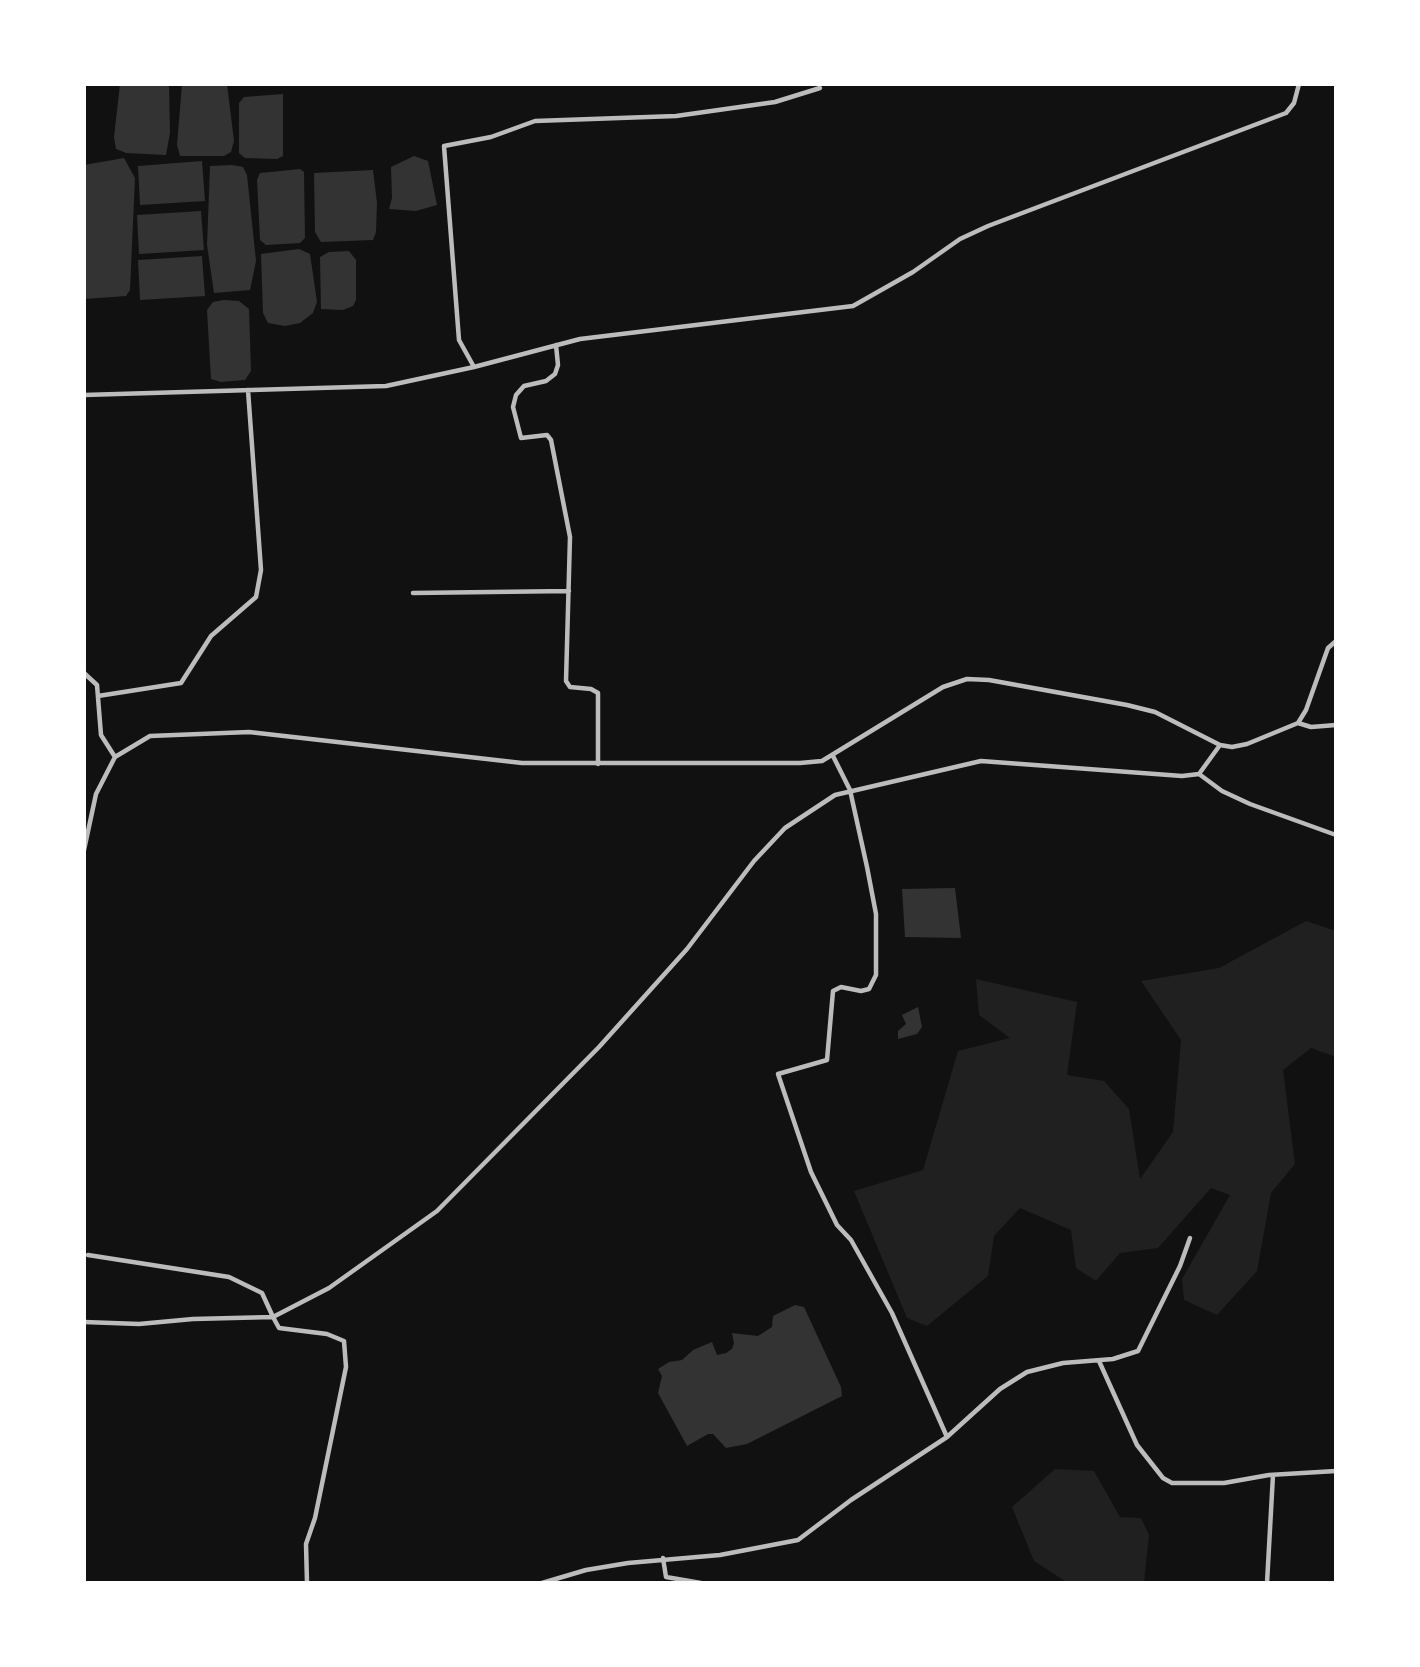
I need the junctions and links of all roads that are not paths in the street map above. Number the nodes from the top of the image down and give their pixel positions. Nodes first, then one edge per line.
1 (1299, 84) edge
2 (820, 88) dead end
3 (556, 345) junction
4 (474, 368) junction
5 (248, 390) junction
6 (84, 395) edge
7 (569, 591) junction
8 (413, 593) dead end
9 (1336, 642) edge
10 (84, 673) edge
11 (98, 696) junction
12 (1298, 723) junction
13 (1336, 725) edge
14 (1220, 745) junction
15 (833, 756) junction
16 (115, 757) junction
17 (598, 764) junction
18 (1199, 774) junction
19 (850, 790) junction
20 (1336, 835) edge
21 (84, 850) edge
22 (1190, 1238) dead end
23 (88, 1255) dead end
24 (274, 1317) junction
25 (84, 1322) edge
26 (1098, 1361) junction
27 (947, 1437) junction
28 (1336, 1471) edge
29 (1273, 1475) junction
30 (663, 1558) junction
31 (307, 1583) edge
32 (542, 1583) edge
33 (701, 1583) edge
34 (1267, 1583) edge

1 - 3 street
2 - 4 street
3 - 4 street
3 - 7 street
4 - 5 street
5 - 6 street
5 - 11 street
7 - 8 street
7 - 17 street
9 - 12 street
10 - 11 street
11 - 16 street
12 - 13 street
12 - 14 street
14 - 15 street
14 - 18 street
15 - 17 street
15 - 19 street
16 - 17 street
16 - 21 street
18 - 19 street
18 - 20 street
19 - 24 street
19 - 27 street
22 - 26 street
23 - 24 street
24 - 25 street
24 - 31 street
26 - 27 street
26 - 29 street
27 - 30 street
28 - 29 street
29 - 34 street
30 - 32 street
30 - 33 street

